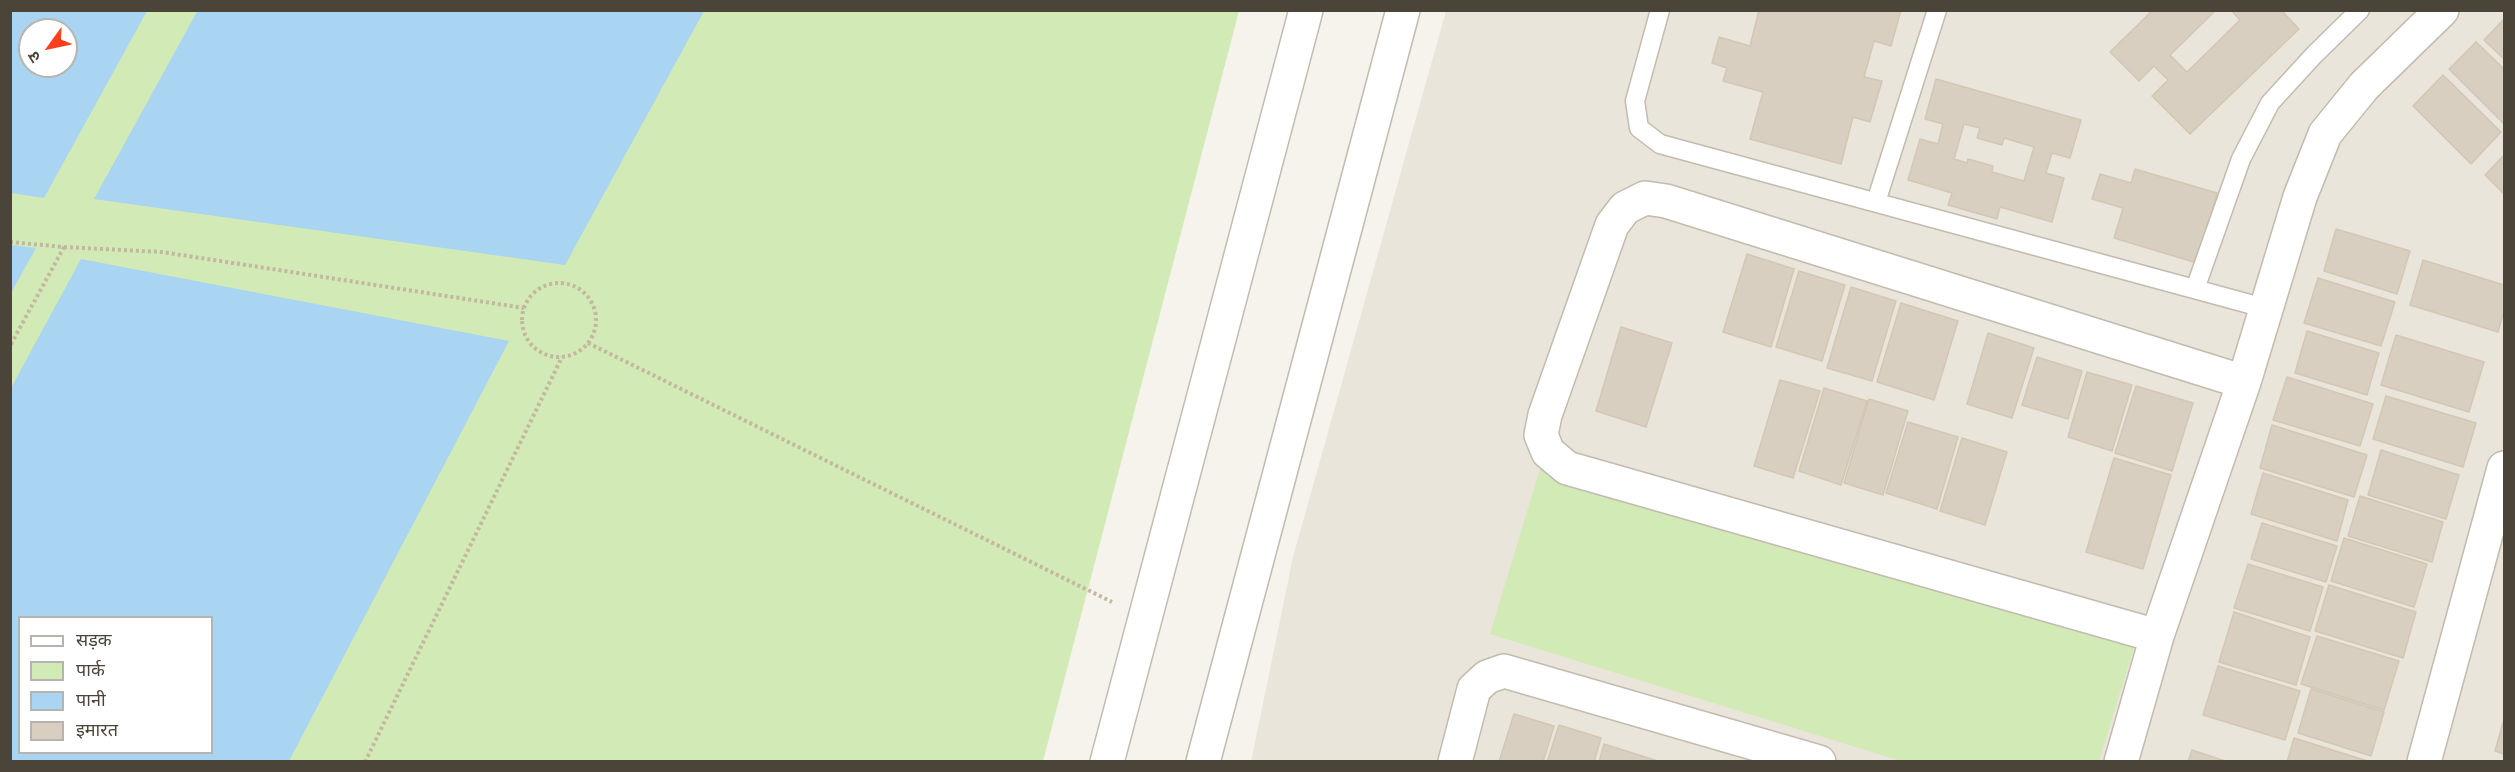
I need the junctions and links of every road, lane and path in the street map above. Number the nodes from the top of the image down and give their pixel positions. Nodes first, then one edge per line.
1 (1306, 10) edge
2 (1403, 10) edge
3 (1660, 10) edge
4 (1937, 10) edge
5 (2361, 10) edge
6 (2442, 10) edge
7 (1876, 202) junction
8 (10, 242) edge
9 (64, 246) junction
10 (2195, 289) junction
11 (524, 308) junction
12 (2268, 309) junction
13 (588, 343) junction
14 (10, 346) edge
15 (562, 357) junction
16 (2244, 382) junction
17 (2505, 468) edge
18 (1145, 619) junction
19 (2157, 636) junction
20 (365, 762) edge
21 (1107, 762) edge
22 (1203, 762) edge
23 (1455, 762) edge
24 (1819, 762) edge
25 (2121, 762) edge
26 (2424, 762) edge

1 - 18 street
2 - 22 street
3 - 7 lane
4 - 7 lane
5 - 10 lane
6 - 12 street
7 - 10 lane
8 - 9 path
9 - 11 path
9 - 14 path
10 - 12 lane
11 - 13 path
11 - 15 path
12 - 16 street
13 - 15 path
13 - 18 path
15 - 20 path
16 - 19 street
16 - 19 street
17 - 26 street
18 - 21 street
19 - 25 street
23 - 24 street

